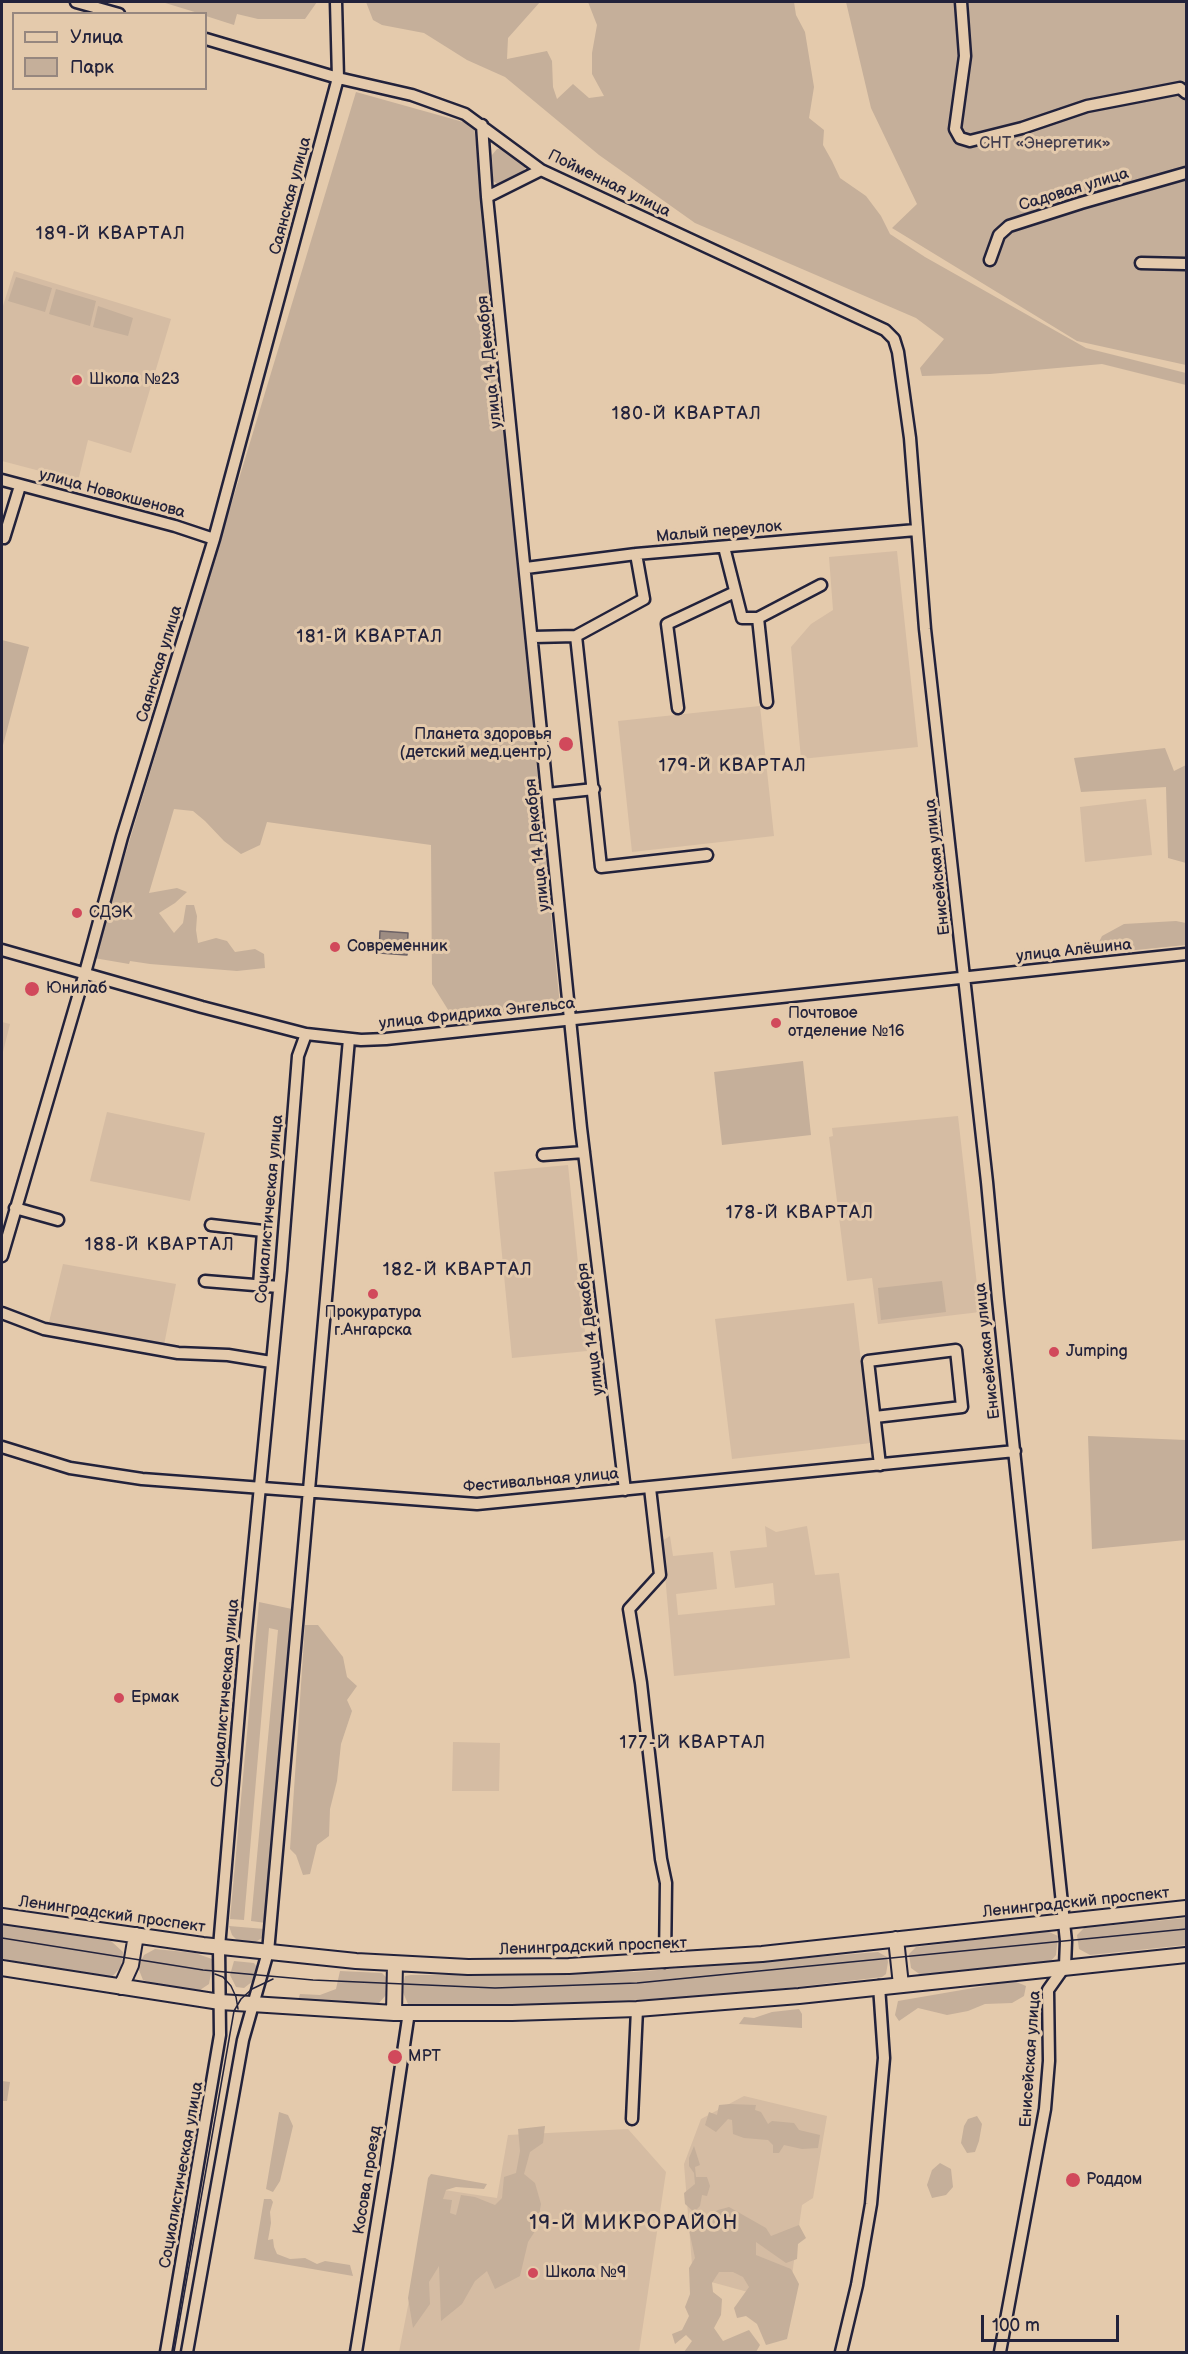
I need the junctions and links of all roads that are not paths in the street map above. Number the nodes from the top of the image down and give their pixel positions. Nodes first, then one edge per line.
1 (76, 2) edge
2 (336, 2) edge
3 (961, 2) edge
4 (112, 12) edge
5 (207, 39) edge
6 (338, 78) junction
7 (1186, 93) edge
8 (482, 125) junction
9 (542, 170) junction
10 (1186, 173) edge
11 (487, 197) junction
12 (990, 260) dead end
13 (1141, 262) dead end
14 (1186, 264) edge
15 (894, 339) joint
16 (2, 480) edge
17 (20, 486) junction
18 (916, 530) junction
19 (4, 538) dead end
20 (214, 539) junction
21 (724, 547) junction
22 (636, 554) junction
23 (526, 568) junction
24 (821, 585) dead end
25 (735, 592) junction
26 (758, 618) junction
27 (576, 636) junction
28 (533, 637) junction
29 (767, 702) dead end
30 (678, 708) dead end
31 (594, 789) junction
32 (547, 794) junction
33 (706, 855) dead end
34 (2, 950) edge
35 (1186, 954) edge
36 (85, 973) junction
37 (965, 978) junction
38 (571, 1020) junction
39 (306, 1034) junction
40 (349, 1040) junction
41 (584, 1152) junction
42 (543, 1155) dead end
43 (15, 1208) junction
44 (58, 1220) dead end
45 (211, 1226) dead end
46 (2, 1256) edge
47 (204, 1281) dead end
48 (259, 1285) junction
49 (279, 1287) junction
50 (2, 1313) edge
51 (271, 1362) junction
52 (875, 1418) junction
53 (2, 1447) edge
54 (1015, 1452) junction
55 (880, 1465) junction
56 (260, 1488) junction
57 (650, 1488) junction
58 (625, 1490) junction
59 (309, 1492) junction
60 (1186, 1908) edge
61 (2, 1916) edge
62 (1064, 1920) junction
63 (136, 1935) junction
64 (896, 1939) junction
65 (219, 1947) junction
66 (268, 1952) junction
67 (1186, 1955) edge
68 (665, 1962) junction
69 (395, 1964) junction
70 (1065, 1966) junction
71 (2, 1968) edge
72 (901, 1984) junction
73 (879, 1986) junction
74 (121, 1987) junction
75 (220, 2002) junction
76 (255, 2003) junction
77 (637, 2009) junction
78 (409, 2012) junction
79 (394, 2013) junction
80 (632, 2119) dead end
81 (166, 2352) edge
82 (187, 2352) edge
83 (356, 2352) edge
84 (841, 2352) edge
85 (1000, 2352) edge

1 - 4 street
2 - 6 street, Саянская улица
3 - 7 street
5 - 6 street, Пойменная улица
6 - 8 street, Пойменная улица
6 - 20 street, Саянская улица
8 - 9 street, Пойменная улица
8 - 11 street, улица 14 Декабря
9 - 11 street
9 - 15 street, Пойменная улица
10 - 12 street, Садовая улица
11 - 23 street, улица 14 Декабря
13 - 14 street
15 - 18 street, Енисейская улица
16 - 17 street, улица Новокшенова
17 - 19 street
17 - 20 street, улица Новокшенова
18 - 21 street, Малый переулок
18 - 37 street, Енисейская улица
20 - 36 street, Саянская улица
21 - 22 street, Малый переулок
21 - 25 street
22 - 23 street, Малый переулок
22 - 27 street
23 - 28 street, улица 14 Декабря
24 - 26 street
25 - 26 street
25 - 30 street
26 - 29 street
27 - 28 street
27 - 31 street
28 - 32 street, улица 14 Декабря
31 - 32 street
31 - 33 street
32 - 38 street, улица 14 Декабря
34 - 36 street, улица Фридриха Энгельса
35 - 37 street, улица Алёшина
36 - 39 street, улица Фридриха Энгельса
36 - 43 street, Саянская улица
37 - 38 street, улица Фридриха Энгельса
37 - 54 street, Енисейская улица
38 - 40 street, улица Фридриха Энгельса
38 - 41 street, улица 14 Декабря
39 - 40 street, улица Фридриха Энгельса
39 - 49 street, Социалистическая улица
40 - 59 street
41 - 42 street
41 - 58 street, улица 14 Декабря
43 - 44 street
43 - 46 street, Саянская улица
45 - 48 street
47 - 48 street
48 - 49 street
49 - 51 street, Социалистическая улица
50 - 51 street
51 - 56 street, Социалистическая улица
52 - 52 street
52 - 55 street
53 - 56 street, Фестивальная улица
54 - 55 street, Фестивальная улица
54 - 62 street, Енисейская улица
55 - 57 street, Фестивальная улица
56 - 59 street, Фестивальная улица
56 - 65 street, Социалистическая улица
57 - 58 street, Фестивальная улица
57 - 68 street
58 - 59 street, Фестивальная улица
59 - 66 street
60 - 62 main road, Ленинградский проспект
61 - 63 main road, Ленинградский проспект
62 - 64 main road, Ленинградский проспект
62 - 70 street, Енисейская улица
63 - 65 main road, Ленинградский проспект
63 - 74 main road
64 - 68 main road, Ленинградский проспект
64 - 72 main road
65 - 66 main road, Ленинградский проспект
65 - 75 street, Социалистическая улица
66 - 69 main road, Ленинградский проспект
66 - 76 street
67 - 70 main road
68 - 69 main road, Ленинградский проспект
69 - 79 main road
70 - 72 main road
70 - 85 street, Енисейская улица
71 - 74 main road
72 - 73 main road
73 - 77 main road
73 - 84 street
74 - 75 main road
75 - 76 main road
75 - 81 street, Социалистическая улица
76 - 79 main road
76 - 82 street
77 - 78 main road
77 - 80 street
78 - 79 main road
78 - 83 street, Косова проезд

